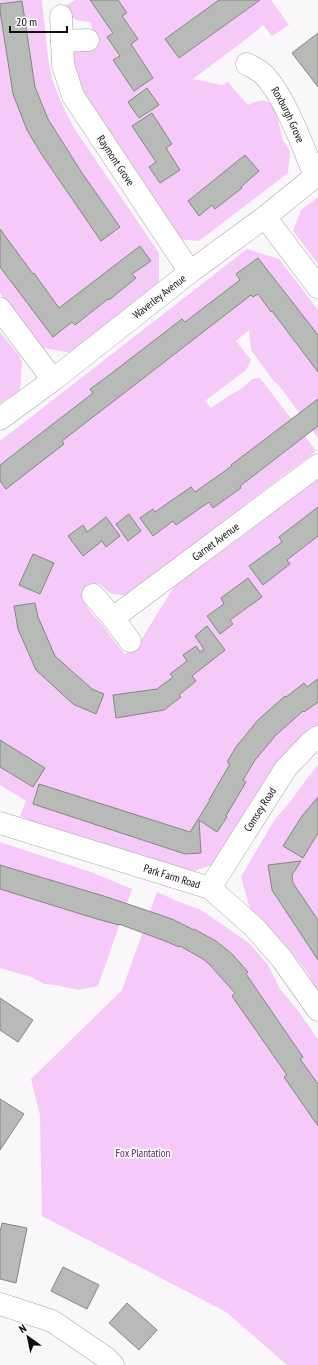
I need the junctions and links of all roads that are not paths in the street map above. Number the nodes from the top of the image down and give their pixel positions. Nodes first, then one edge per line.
1 (61, 16) dead end
2 (88, 40) dead end
3 (62, 41) junction
4 (247, 64) dead end
5 (317, 175) edge
6 (265, 217) junction
7 (190, 272) junction
8 (318, 287) edge
9 (0, 309) edge
10 (53, 380) junction
11 (0, 420) edge
12 (318, 465) edge
13 (93, 595) dead end
14 (113, 618) junction
15 (130, 641) dead end
16 (318, 737) edge
17 (0, 823) edge
18 (210, 888) junction
19 (318, 1010) edge
20 (0, 1304) edge
21 (113, 1365) edge

1 - 3 street, Raymont Grove
2 - 3 street
3 - 7 street, Raymont Grove
4 - 5 street, Roxburgh Grove
5 - 6 street, Waverley Avenue
6 - 7 street, Waverley Avenue
6 - 8 street
7 - 10 street, Waverley Avenue
9 - 10 street
10 - 11 street, Waverley Avenue
12 - 14 street, Garnet Avenue
13 - 14 street
14 - 15 street
16 - 18 street, Comsey Road
17 - 18 street, Park Farm Road
18 - 19 street, Park Farm Road
20 - 21 street

